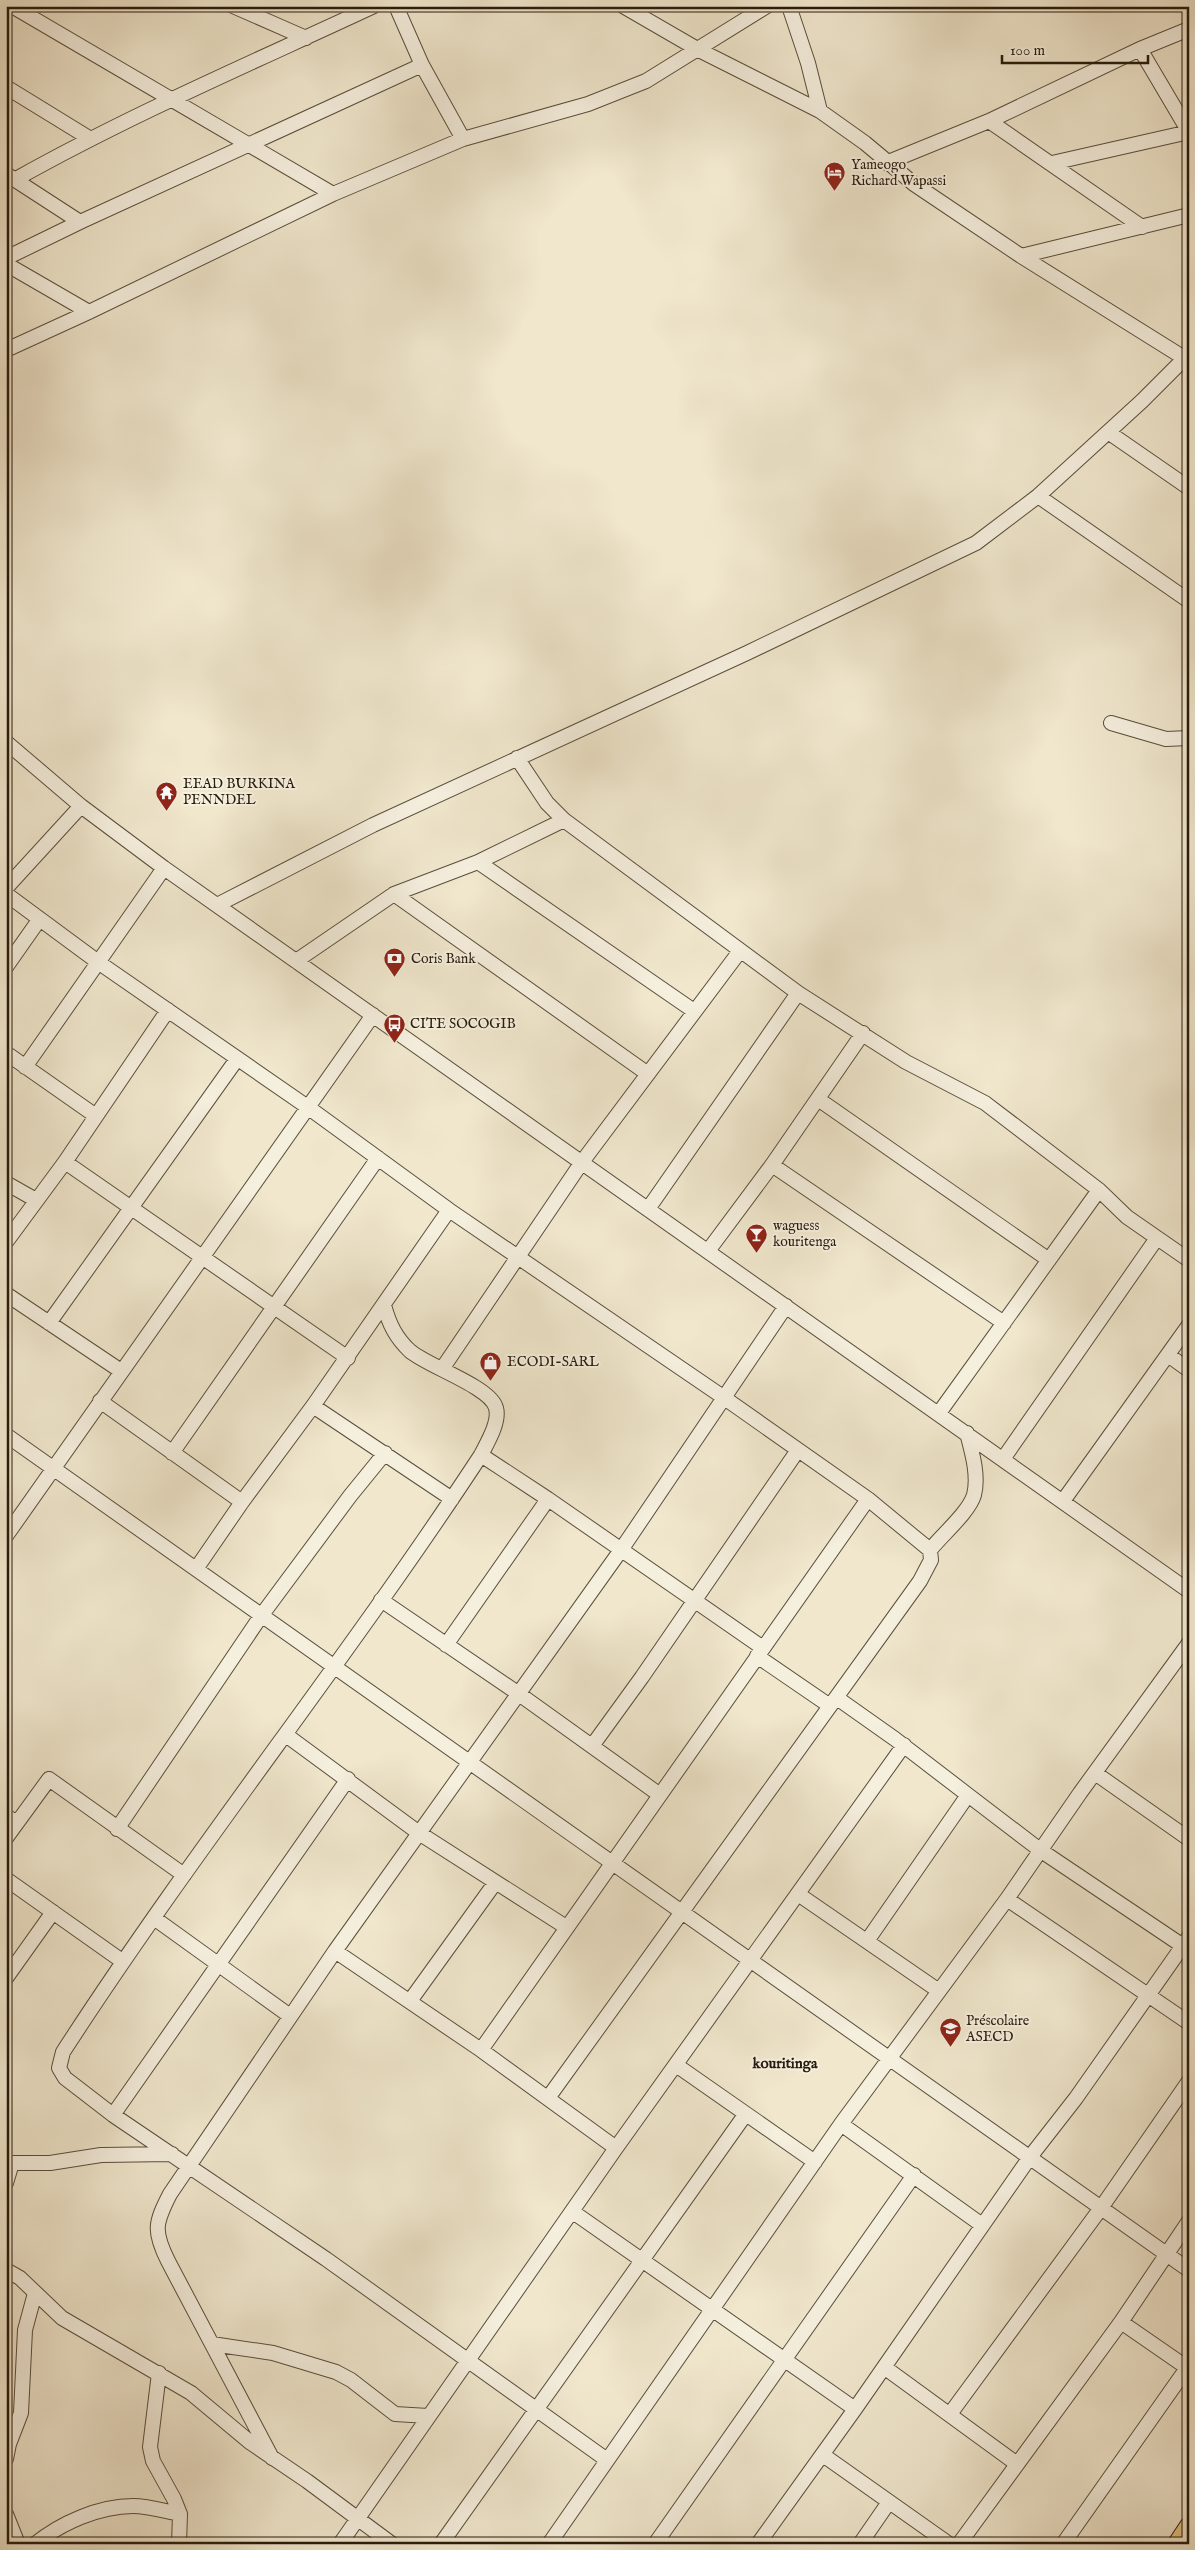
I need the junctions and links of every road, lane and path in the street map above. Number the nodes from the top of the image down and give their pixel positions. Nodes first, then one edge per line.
1 (12, 6) edge
2 (233, 6) edge
3 (374, 6) edge
4 (396, 6) edge
5 (623, 6) edge
6 (767, 6) edge
7 (789, 6) edge
8 (1189, 29) edge
9 (306, 38) junction
10 (1140, 49) junction
11 (699, 50) junction
12 (422, 65) junction
13 (6, 87) edge
14 (171, 98) junction
15 (820, 111) junction
16 (989, 121) junction
17 (1189, 132) edge
18 (89, 138) junction
19 (463, 139) junction
20 (250, 144) junction
21 (886, 163) junction
22 (1052, 164) junction
23 (11, 177) edge
24 (333, 194) junction
25 (1189, 215) edge
26 (80, 222) junction
27 (1142, 227) junction
28 (1021, 256) junction
29 (6, 258) edge
30 (6, 264) edge
31 (89, 312) junction
32 (6, 350) edge
33 (1186, 360) edge
34 (1108, 432) junction
35 (1189, 488) edge
36 (1038, 496) junction
37 (1189, 601) edge
38 (1111, 723) dead end
39 (1189, 738) edge
40 (6, 742) edge
41 (517, 758) junction
42 (81, 806) junction
43 (564, 820) junction
44 (478, 862) junction
45 (164, 868) junction
46 (6, 888) edge
47 (6, 894) edge
48 (394, 894) junction
49 (217, 905) junction
50 (39, 920) junction
51 (740, 951) junction
52 (296, 961) junction
53 (98, 962) junction
54 (6, 967) edge
55 (798, 993) junction
56 (168, 1010) junction
57 (694, 1011) junction
58 (373, 1015) junction
59 (863, 1033) junction
60 (6, 1053) edge
61 (237, 1059) junction
62 (25, 1067) junction
63 (648, 1074) junction
64 (818, 1099) junction
65 (309, 1108) junction
66 (96, 1116) junction
67 (378, 1158) junction
68 (64, 1162) junction
69 (582, 1162) junction
70 (772, 1165) junction
71 (6, 1182) edge
72 (1099, 1190) junction
73 (36, 1200) junction
74 (132, 1208) junction
75 (648, 1209) junction
76 (449, 1210) junction
77 (1157, 1238) junction
78 (6, 1242) edge
79 (708, 1251) junction
80 (203, 1256) junction
81 (517, 1257) junction
82 (1049, 1260) junction
83 (1189, 1260) edge
84 (6, 1294) edge
85 (384, 1305) junction
86 (273, 1306) junction
87 (786, 1306) junction
88 (49, 1323) junction
89 (1004, 1323) junction
90 (1189, 1325) edge
91 (1168, 1355) junction
92 (348, 1358) junction
93 (442, 1369) junction
94 (1189, 1370) edge
95 (121, 1371) junction
96 (723, 1397) junction
97 (100, 1401) junction
98 (314, 1406) junction
99 (938, 1413) junction
100 (968, 1433) junction
101 (6, 1435) edge
102 (798, 1450) junction
103 (172, 1453) junction
104 (385, 1453) junction
105 (481, 1455) junction
106 (1003, 1459) junction
107 (54, 1468) junction
108 (548, 1498) junction
109 (452, 1499) junction
110 (868, 1499) junction
111 (1063, 1501) junction
112 (242, 1502) junction
113 (6, 1536) edge
114 (621, 1550) junction
115 (930, 1550) junction
116 (196, 1568) junction
117 (1189, 1592) edge
118 (381, 1600) junction
119 (694, 1601) junction
120 (261, 1616) junction
121 (1189, 1643) edge
122 (446, 1645) junction
123 (760, 1652) junction
124 (334, 1666) junction
125 (519, 1694) junction
126 (834, 1702) junction
127 (286, 1735) junction
128 (904, 1745) junction
129 (592, 1746) junction
130 (471, 1761) junction
131 (1095, 1773) junction
132 (348, 1779) junction
133 (660, 1795) junction
134 (968, 1795) junction
135 (11, 1819) edge
136 (117, 1829) junction
137 (419, 1832) junction
138 (6, 1838) edge
139 (1189, 1839) edge
140 (1040, 1850) junction
141 (614, 1864) junction
142 (184, 1875) junction
143 (6, 1879) edge
144 (495, 1883) junction
145 (798, 1894) junction
146 (1007, 1900) junction
147 (53, 1912) junction
148 (680, 1912) junction
149 (154, 1918) junction
150 (566, 1928) junction
151 (867, 1941) junction
152 (1186, 1941) edge
153 (335, 1951) junction
154 (122, 1960) junction
155 (749, 1962) junction
156 (219, 1964) junction
157 (6, 1978) edge
158 (939, 1991) junction
159 (1149, 1996) junction
160 (410, 2001) junction
161 (290, 2016) junction
162 (1189, 2023) edge
163 (481, 2050) junction
164 (889, 2057) junction
165 (676, 2065) junction
166 (1189, 2081) edge
167 (548, 2098) junction
168 (745, 2114) junction
169 (113, 2115) junction
170 (841, 2124) junction
171 (616, 2148) junction
172 (172, 2154) junction
173 (1030, 2157) junction
174 (9, 2159) edge
175 (815, 2162) junction
176 (189, 2166) junction
177 (914, 2175) junction
178 (6, 2183) edge
179 (1101, 2208) junction
180 (572, 2212) junction
181 (1189, 2220) edge
182 (982, 2225) junction
183 (1166, 2254) junction
184 (642, 2260) junction
185 (6, 2270) edge
186 (1189, 2270) edge
187 (36, 2293) junction
188 (712, 2310) junction
189 (1121, 2322) junction
190 (212, 2344) junction
191 (468, 2360) junction
192 (784, 2361) junction
193 (884, 2366) junction
194 (1188, 2368) edge
195 (159, 2373) junction
196 (536, 2409) junction
197 (855, 2409) junction
198 (950, 2414) junction
199 (428, 2416) junction
200 (8, 2445) edge
201 (823, 2455) junction
202 (272, 2458) junction
203 (6, 2459) edge
204 (607, 2460) junction
205 (1017, 2464) junction
206 (889, 2502) junction
207 (6, 2514) edge
208 (180, 2514) junction
209 (358, 2518) junction
210 (1189, 2526) edge
211 (18, 2544) edge
212 (35, 2544) edge
213 (179, 2544) edge
214 (340, 2544) edge
215 (392, 2544) edge
216 (441, 2544) edge
217 (549, 2544) edge
218 (655, 2544) edge
219 (758, 2544) edge
220 (860, 2544) edge
221 (948, 2544) edge
222 (959, 2544) edge
223 (1063, 2544) edge
224 (1177, 2544) edge

1 - 14 street
2 - 9 street
3 - 9 street
4 - 12 street
5 - 11 street
6 - 11 street
7 - 15 street
8 - 10 street
9 - 14 street
10 - 16 street
10 - 17 street
11 - 15 street
11 - 19 street
12 - 19 street
12 - 20 street
13 - 18 street
14 - 18 street
14 - 20 street
15 - 21 street
16 - 21 street
16 - 22 street
17 - 22 street
18 - 23 street
19 - 24 street
20 - 24 street
20 - 26 street
21 - 28 street
22 - 27 street
23 - 26 street
24 - 31 street
25 - 27 street
26 - 29 street
27 - 28 street
28 - 33 street
30 - 31 street
31 - 32 street
33 - 34 street
34 - 35 street
34 - 36 street
36 - 37 street
36 - 41 street
38 - 39 street
40 - 42 street
41 - 43 street
41 - 49 street
42 - 45 street
42 - 46 street
43 - 44 street
43 - 51 street
44 - 48 street
44 - 57 street
45 - 49 street
45 - 53 street
47 - 50 street
48 - 52 street
48 - 63 street
49 - 52 street
50 - 53 street
50 - 54 street
51 - 55 street
51 - 57 street
52 - 58 street
53 - 56 street
53 - 62 street
55 - 59 street
55 - 75 street
56 - 61 street
56 - 66 street
57 - 63 street
58 - 65 street
58 - 69 street
59 - 64 street
59 - 72 street
60 - 62 street
61 - 65 street
61 - 74 street
62 - 66 street
63 - 69 street
64 - 70 street
64 - 82 street
65 - 67 street
65 - 80 street
66 - 68 street
67 - 76 street
67 - 86 street
68 - 73 street
68 - 74 street
69 - 75 street
69 - 81 street
70 - 79 street
70 - 89 street
71 - 73 street
72 - 77 street
72 - 82 street
73 - 78 street
74 - 80 street
74 - 88 street
75 - 79 street
76 - 81 street
76 - 85 street
77 - 83 street
77 - 106 street
79 - 87 street
80 - 86 street
80 - 95 street
81 - 93 street
81 - 96 street
82 - 89 street
84 - 88 street
85 - 92 street
85 - 93 street
86 - 92 street
86 - 103 street
87 - 96 street
87 - 99 street
88 - 95 street
89 - 99 street
90 - 91 street
91 - 94 street
91 - 111 street
92 - 98 street
93 - 105 street
95 - 97 street
96 - 102 street
96 - 114 street
97 - 103 street
97 - 107 street
98 - 104 street
98 - 112 street
99 - 100 street
100 - 106 street
100 - 115 street
101 - 107 street
102 - 110 street
102 - 119 street
103 - 112 street
104 - 109 street
104 - 120 street
105 - 108 street
105 - 109 street
106 - 111 street
107 - 113 street
107 - 116 street
108 - 114 street
108 - 122 street
109 - 118 street
110 - 115 street
110 - 123 street
111 - 117 street
112 - 116 street
114 - 119 street
114 - 125 street
115 - 126 street
116 - 120 street
118 - 122 street
118 - 124 street
119 - 123 street
119 - 129 street
120 - 124 street
120 - 136 street
121 - 131 street
122 - 125 street
123 - 126 street
123 - 133 street
124 - 127 street
124 - 130 street
125 - 129 street
125 - 130 street
126 - 128 street
126 - 148 street
127 - 132 street
127 - 142 street
128 - 134 street
128 - 145 street
129 - 133 street
130 - 137 street
130 - 141 street
131 - 139 street
131 - 140 street
132 - 137 street
132 - 156 street
133 - 141 street
134 - 140 street
134 - 151 street
135 - 136 street
135 - 138 street
136 - 142 street
137 - 144 street
137 - 153 street
140 - 146 street
140 - 152 street
141 - 148 street
141 - 150 street
142 - 149 street
143 - 147 street
144 - 150 street
144 - 160 street
145 - 151 street
145 - 155 street
146 - 158 street
146 - 159 street
147 - 154 street
147 - 157 street
148 - 155 street
148 - 167 street
149 - 154 street
149 - 156 street
150 - 163 street
151 - 158 street
152 - 159 street
153 - 160 street
153 - 161 street
154 - 169 street
155 - 164 street
155 - 165 street
156 - 161 street
156 - 169 street
158 - 164 street
159 - 162 street
159 - 173 street
160 - 163 street
161 - 176 street
163 - 167 street
164 - 170 street
164 - 173 street
165 - 168 street
165 - 171 street
166 - 179 street
167 - 171 street
168 - 175 street
168 - 184 street
169 - 172 street
170 - 175 street
170 - 177 street
171 - 180 street
172 - 174 street
172 - 176 street
173 - 179 street
173 - 182 street
174 - 178 street
175 - 188 street
176 - 190 street
176 - 191 street
177 - 182 street
177 - 192 street
179 - 183 street
179 - 198 street
180 - 184 street
180 - 191 street
181 - 183 street
182 - 193 street
183 - 186 street
183 - 189 street
184 - 188 street
184 - 196 street
185 - 187 street
187 - 195 street
187 - 200 street
188 - 192 street
188 - 204 street
189 - 194 street
189 - 205 street
190 - 199 street
190 - 202 street
191 - 196 street
191 - 199 street
192 - 197 street
192 - 218 street
193 - 197 street
193 - 198 street
194 - 223 street
195 - 202 street
195 - 208 street
196 - 204 street
196 - 216 street
197 - 201 street
198 - 205 street
199 - 209 street
200 - 203 street
201 - 206 street
201 - 219 street
202 - 209 street
204 - 217 street
205 - 222 street
206 - 220 street
206 - 221 street
207 - 211 street
208 - 212 street
208 - 213 street
209 - 214 street
209 - 215 street
210 - 224 main road

